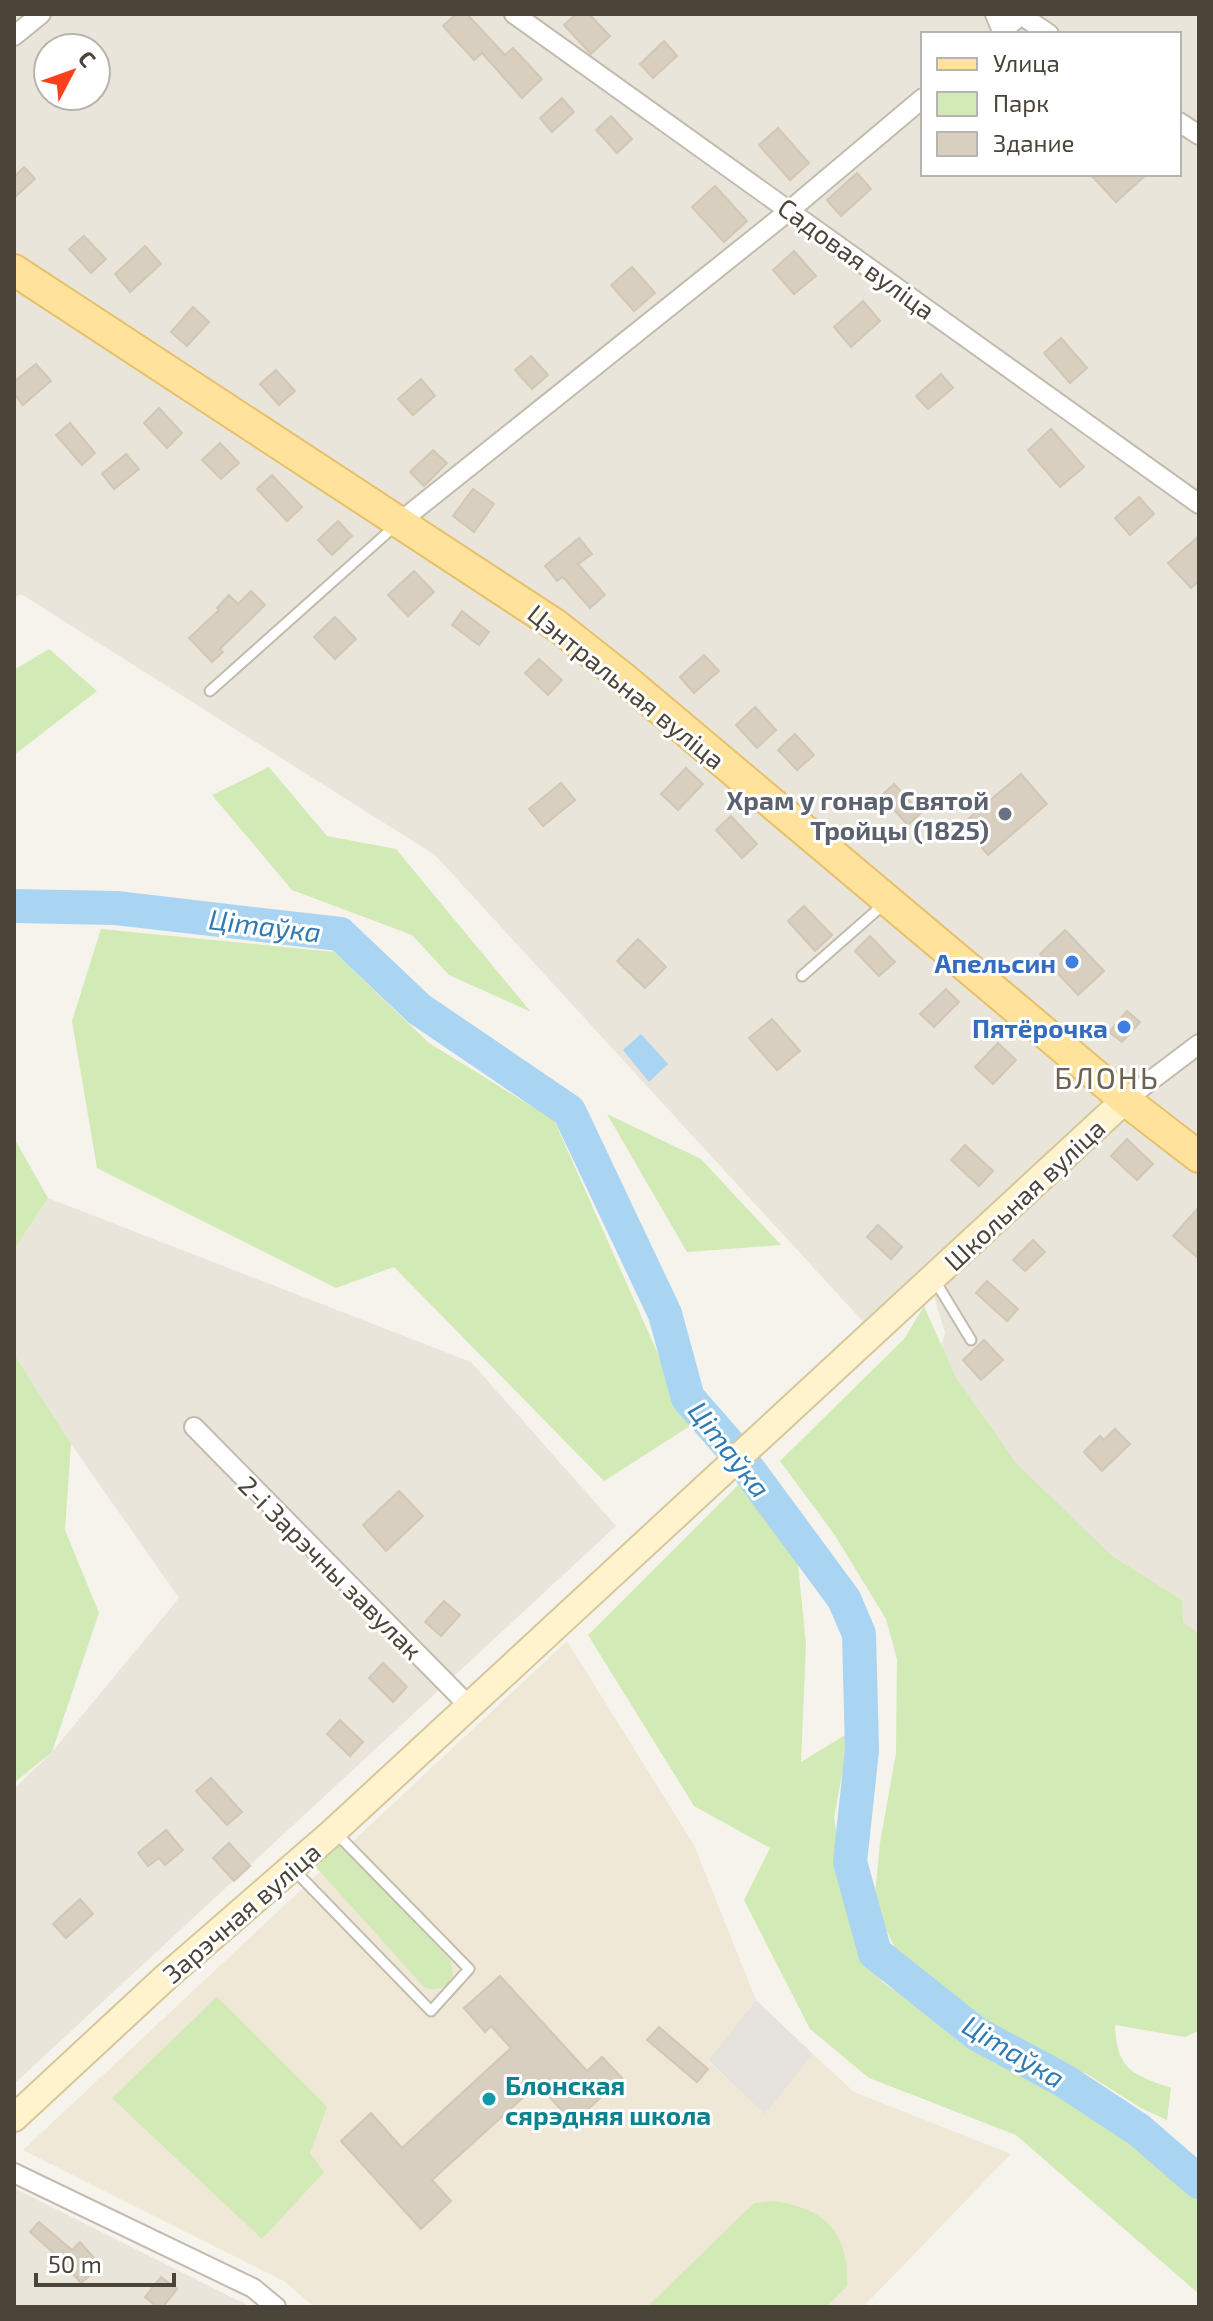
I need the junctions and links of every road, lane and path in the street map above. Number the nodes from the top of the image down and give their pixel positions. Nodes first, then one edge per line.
1 (41, 14) edge
2 (514, 14) edge
3 (1022, 15) edge
4 (998, 26) edge
5 (1046, 32) edge
6 (14, 36) edge
7 (921, 100) edge
8 (1181, 123) edge
9 (1199, 135) edge
10 (790, 210) junction
11 (14, 270) edge
12 (1199, 504) edge
13 (401, 521) junction
14 (210, 691) dead end
15 (886, 902) junction
16 (802, 976) dead end
17 (1199, 1044) edge
18 (1125, 1100) junction
19 (1199, 1157) edge
20 (930, 1282) junction
21 (971, 1340) dead end
22 (194, 1427) dead end
23 (665, 1525) joint
24 (469, 1706) junction
25 (334, 1831) junction
26 (292, 1868) junction
27 (14, 2118) edge
28 (14, 2173) edge
29 (276, 2307) edge

1 - 6 street
2 - 10 street, Садовая вуліца
3 - 4 street
3 - 5 street
7 - 10 street
8 - 9 street
10 - 12 street, Садовая вуліца
10 - 13 street
11 - 13 main road, Цэнтральная вуліца
13 - 14 lane
13 - 15 main road, Цэнтральная вуліца
15 - 16 lane
15 - 18 main road, Цэнтральная вуліца
17 - 18 street, Школьная вуліца
18 - 19 main road, Цэнтральная вуліца
18 - 20 main road, Школьная вуліца
20 - 21 lane
20 - 23 main road, Школьная вуліца
22 - 24 street, 2-і Зарэчны завулак
23 - 24 main road, Зарэчная вуліца
24 - 25 main road, Зарэчная вуліца
25 - 26 main road, Зарэчная вуліца
25 - 26 lane
26 - 27 main road, Зарэчная вуліца
28 - 29 street

